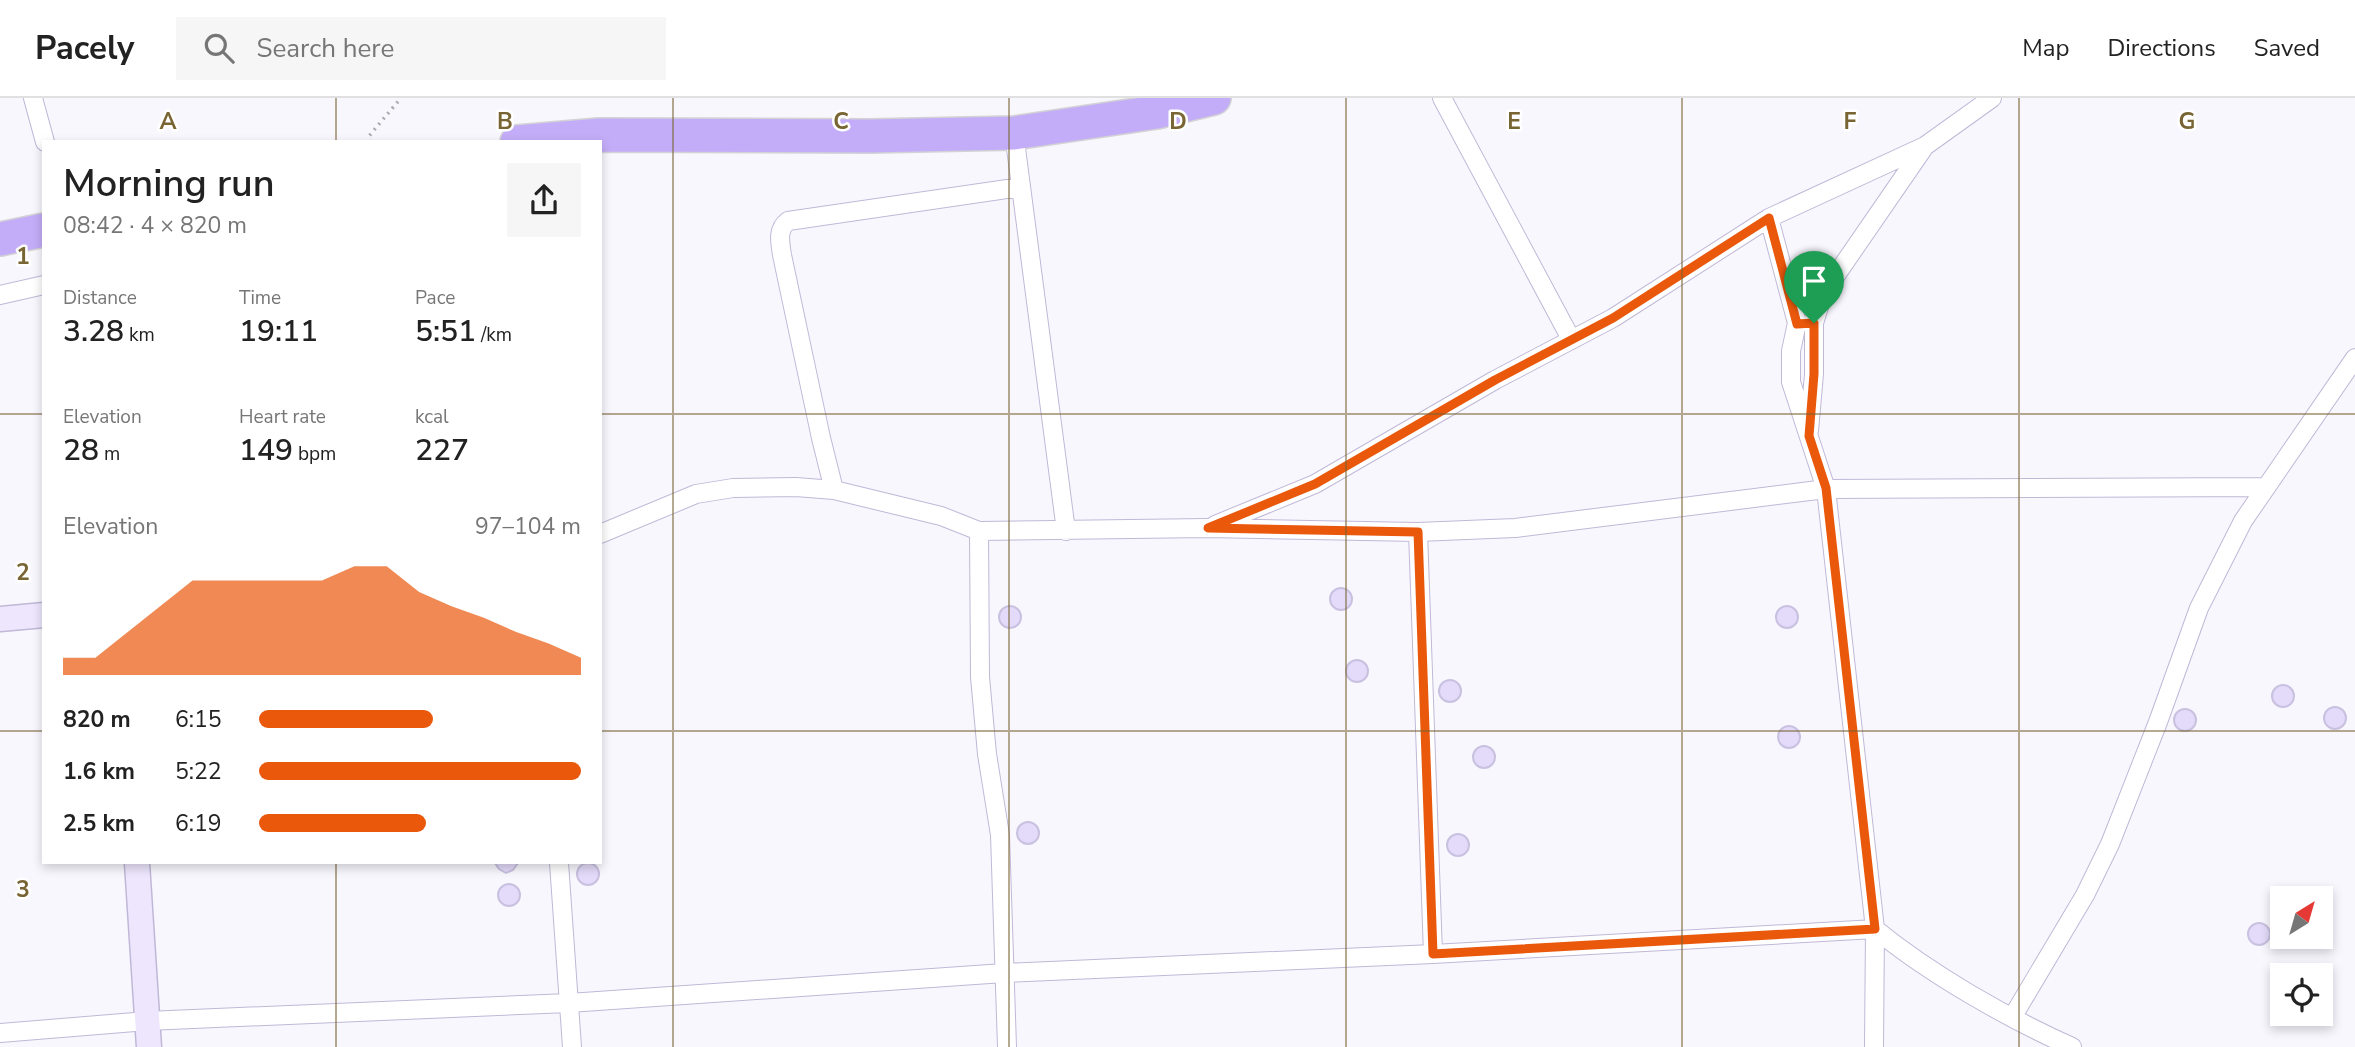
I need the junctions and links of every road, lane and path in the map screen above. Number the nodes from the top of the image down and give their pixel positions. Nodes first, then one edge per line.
1 (33, 98) edge
2 (401, 98) edge
3 (1214, 98) edge
4 (1443, 98) edge
5 (1992, 98) edge
6 (1014, 133) junction
7 (44, 140) edge
8 (370, 140) edge
9 (540, 140) edge
10 (1925, 146) junction
11 (1021, 187) junction
12 (1769, 218) junction
13 (42, 230) edge
14 (0, 239) edge
15 (42, 285) edge
16 (0, 295) edge
17 (1806, 323) junction
18 (1571, 339) junction
19 (2355, 358) edge
20 (1809, 436) junction
21 (2265, 487) junction
22 (1826, 488) junction
23 (834, 490) junction
24 (1208, 528) junction
25 (979, 531) junction
26 (1066, 531) junction
27 (1418, 532) junction
28 (602, 533) edge
29 (42, 615) edge
30 (0, 619) edge
31 (137, 864) edge
32 (559, 864) edge
33 (1875, 929) junction
34 (1433, 954) junction
35 (1004, 974) junction
36 (569, 1003) junction
37 (2013, 1016) junction
38 (147, 1021) junction
39 (0, 1033) edge
40 (149, 1047) edge
41 (572, 1047) edge
42 (1007, 1047) edge
43 (1874, 1047) edge
44 (2072, 1047) edge

1 - 7 street
2 - 8 path
3 - 6 highway
4 - 18 street
5 - 10 street
6 - 9 highway
6 - 11 street
10 - 12 street
10 - 17 street
11 - 23 street
11 - 26 street
12 - 17 street
12 - 18 street
13 - 14 highway
15 - 16 street
17 - 20 street
17 - 20 street
18 - 24 street
19 - 21 street
20 - 22 street
21 - 22 street
21 - 37 street
22 - 27 street
22 - 33 street
23 - 25 street
23 - 28 street
24 - 26 street
24 - 27 street
25 - 26 street
25 - 35 street
27 - 34 street
29 - 30 street
31 - 38 street
32 - 36 street
33 - 34 street
33 - 37 street
33 - 43 street
34 - 35 street
35 - 36 street
35 - 42 street
36 - 38 street
36 - 41 street
37 - 44 street
38 - 39 street
38 - 40 street

